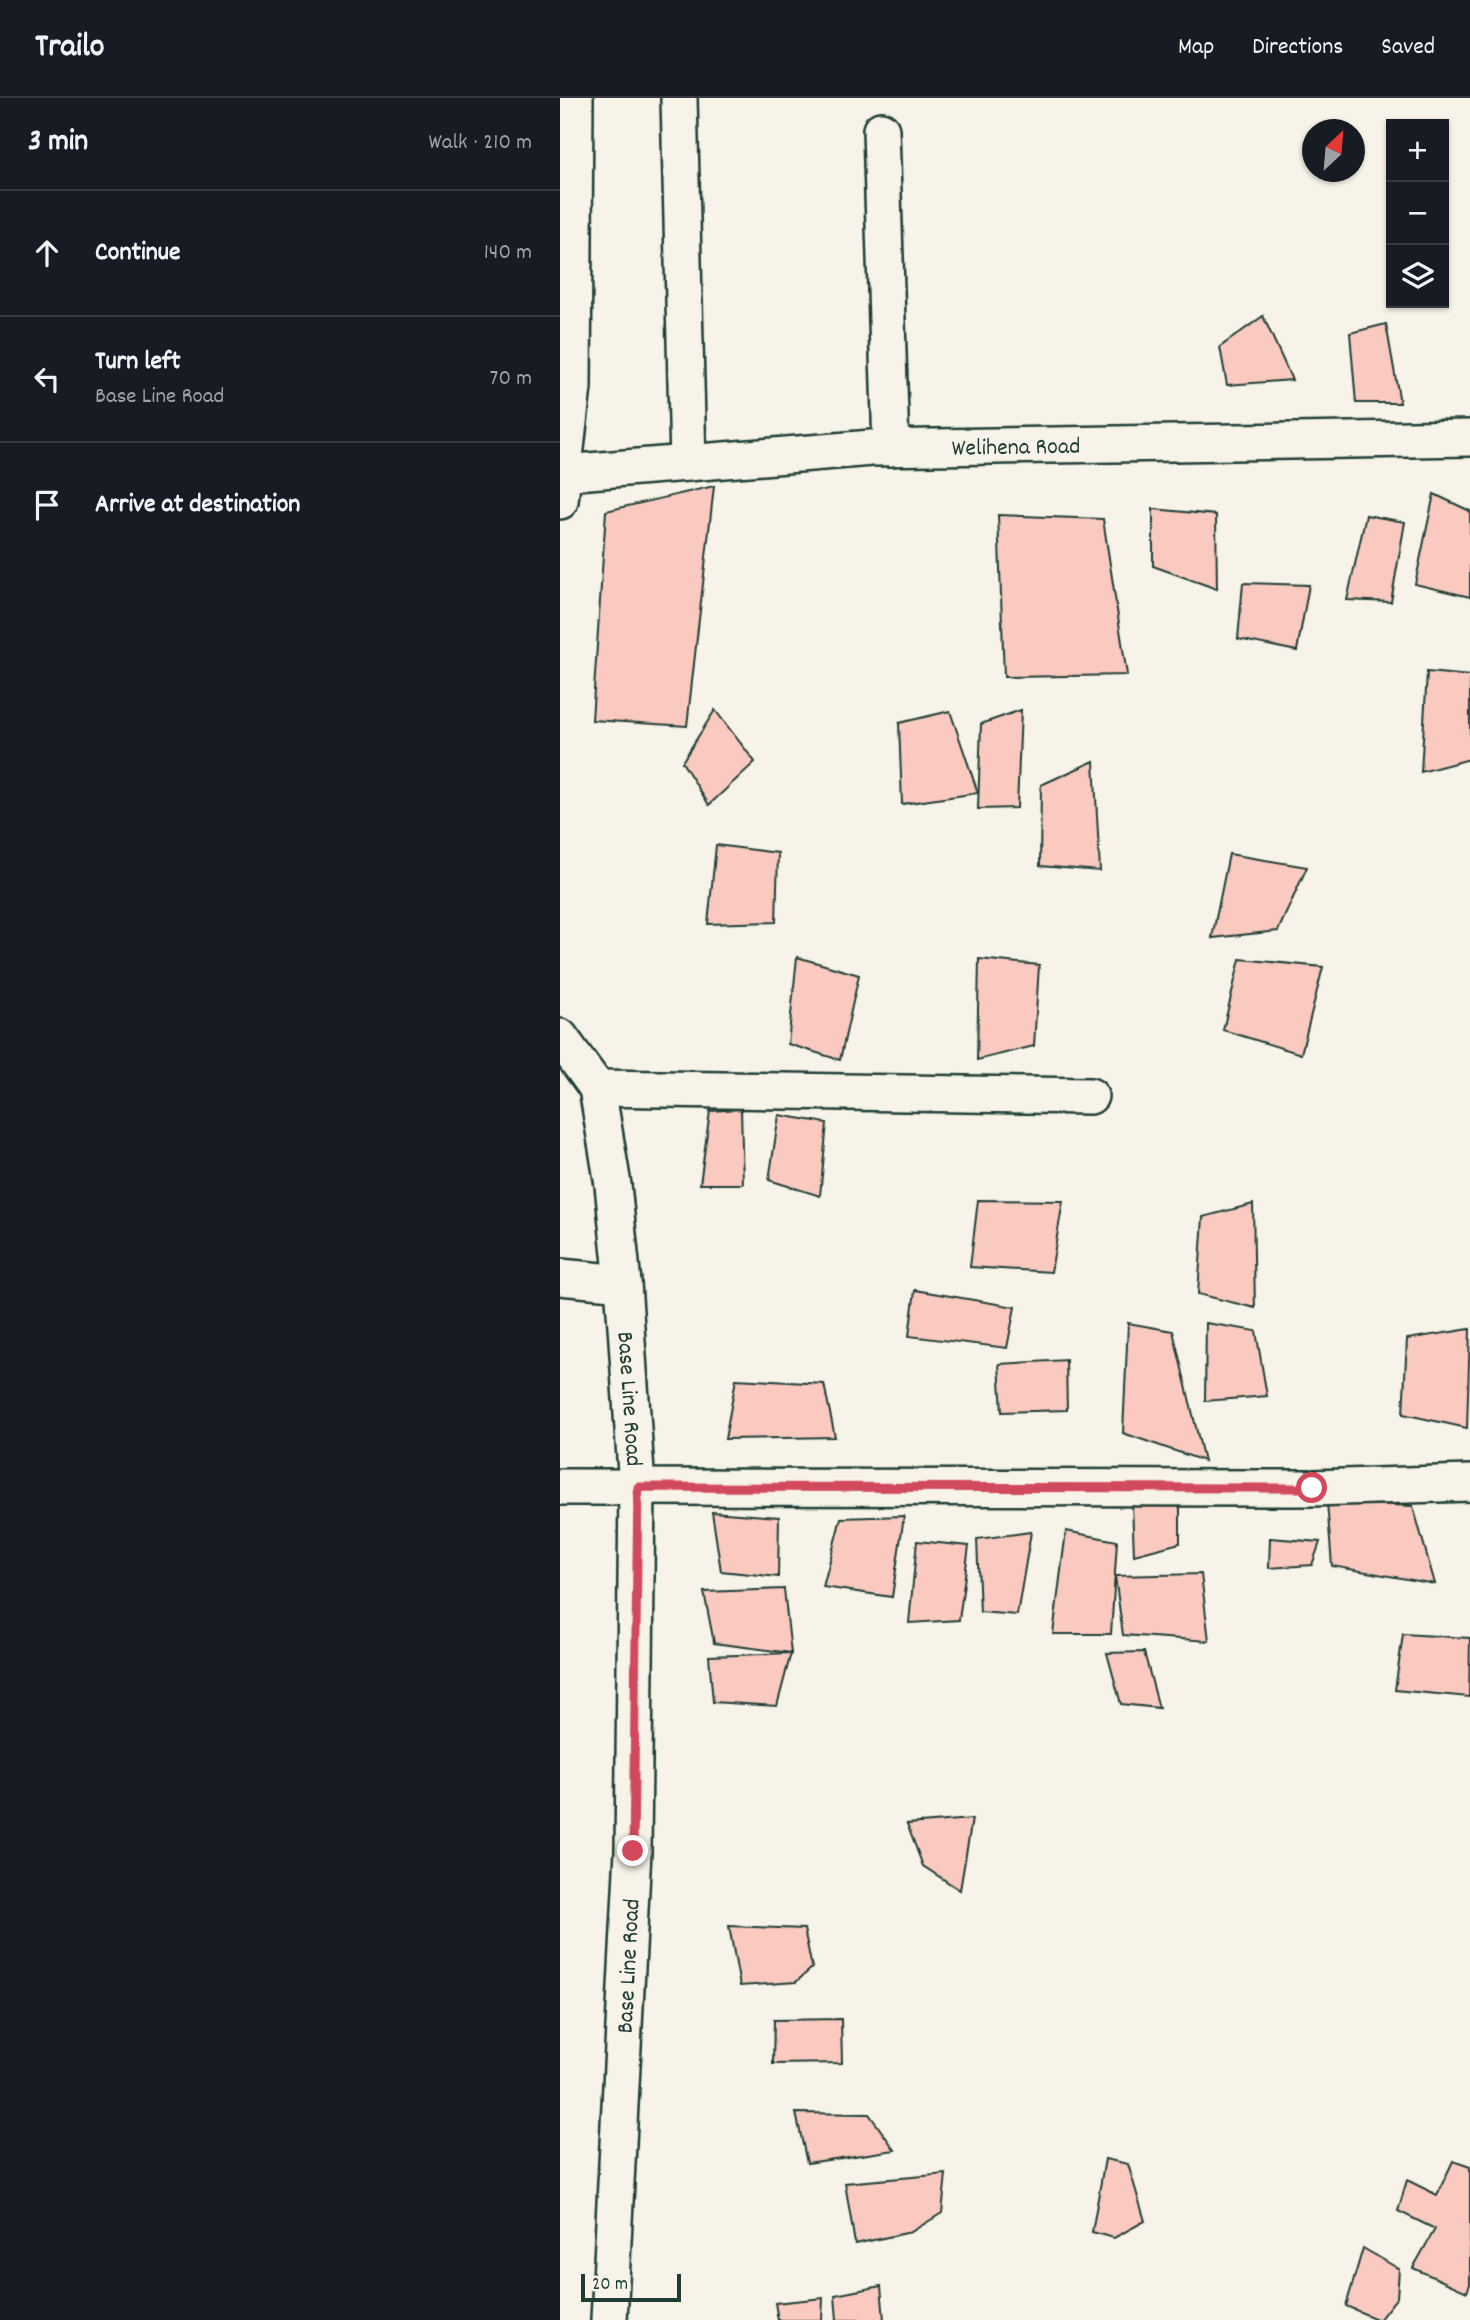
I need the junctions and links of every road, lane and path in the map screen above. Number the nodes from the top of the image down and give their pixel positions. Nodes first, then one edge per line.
1 (575, 98) edge
2 (679, 98) edge
3 (881, 130) dead end
4 (566, 386) edge
5 (1470, 438) edge
6 (891, 448) junction
7 (688, 463) junction
8 (562, 487) edge
9 (560, 1037) edge
10 (597, 1088) junction
11 (1090, 1096) dead end
12 (560, 1277) edge
13 (623, 1283) junction
14 (1470, 1483) edge
15 (560, 1487) edge
16 (638, 1487) junction
17 (609, 2320) edge

1 - 4 street
2 - 7 street
3 - 6 street
4 - 8 street
5 - 6 street, Welihena Road
6 - 7 street, Welihena Road
7 - 8 street, Welihena Road
9 - 10 street, Base Line Road
10 - 11 street
10 - 13 street, Base Line Road
12 - 13 street
13 - 16 street, Base Line Road
14 - 16 street
15 - 16 street
16 - 17 street, Base Line Road

